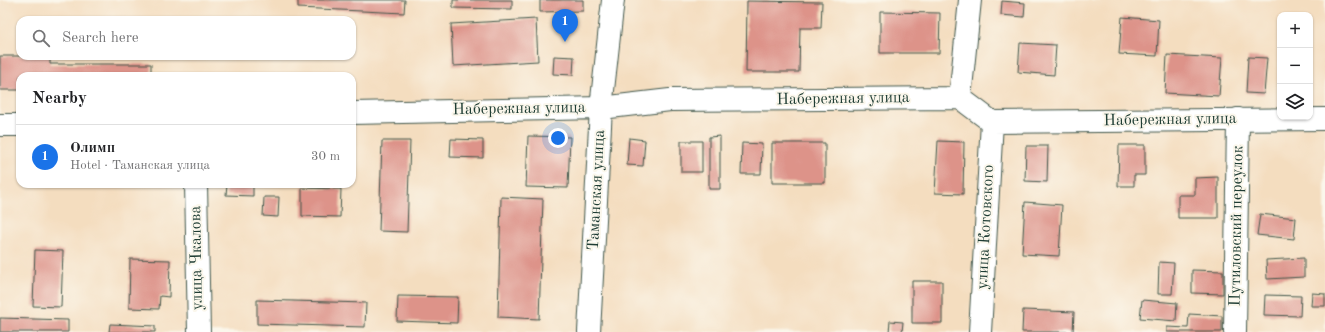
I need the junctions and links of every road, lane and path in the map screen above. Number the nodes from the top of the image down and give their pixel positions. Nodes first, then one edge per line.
1 (613, 0) edge
2 (970, 0) edge
3 (960, 98) junction
4 (601, 108) junction
5 (356, 113) edge
6 (1238, 119) junction
7 (1325, 119) edge
8 (992, 122) junction
9 (16, 124) edge
10 (0, 126) edge
11 (196, 188) edge
12 (199, 332) edge
13 (589, 332) edge
14 (980, 332) edge
15 (1235, 332) edge

1 - 4 street, Таманская улица
2 - 3 street
3 - 4 street, Набережная улица
3 - 8 street
4 - 5 street, Набережная улица
4 - 13 street, Таманская улица
6 - 7 street, Набережная улица
6 - 8 street, Набережная улица
6 - 15 street, Путиловский переулок
8 - 14 street, улица Котовского
9 - 10 street
11 - 12 street, улица Чкалова

